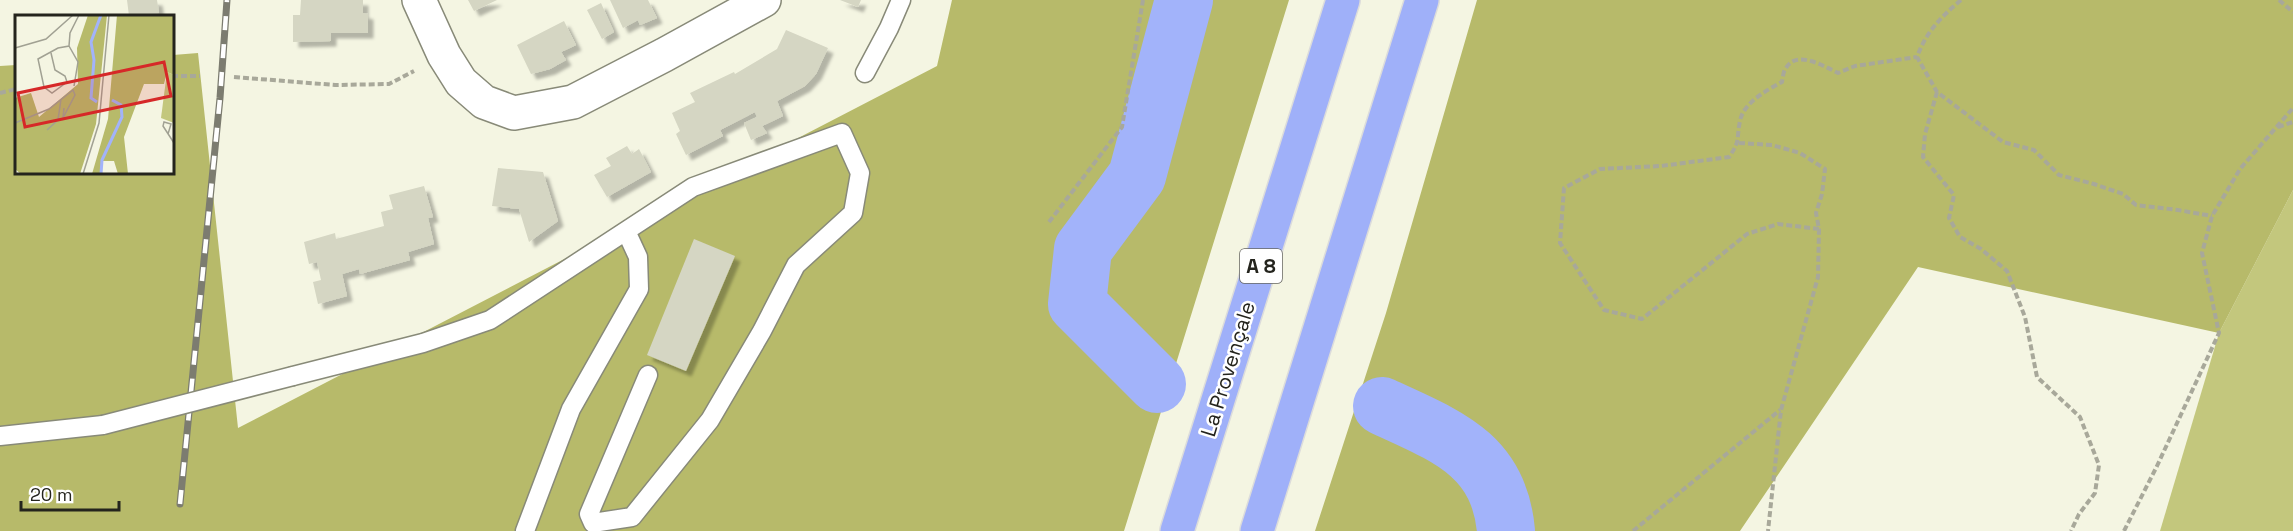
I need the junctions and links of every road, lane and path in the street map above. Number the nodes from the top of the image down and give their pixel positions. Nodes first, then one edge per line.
1 (419, 0) edge
2 (764, 0) edge
3 (901, 0) edge
4 (1143, 0) edge
5 (1343, 0) edge
6 (1422, 0) edge
7 (1960, 0) edge
8 (2279, 0) edge
9 (2293, 12) edge
10 (444, 55) junction
11 (1917, 57) junction
12 (865, 73) dead end
13 (174, 76) edge
14 (200, 76) dead end
15 (234, 77) dead end
16 (15, 89) edge
17 (1937, 92) junction
18 (0, 93) edge
19 (2293, 108) edge
20 (2293, 122) edge
21 (2277, 127) junction
22 (1739, 144) junction
23 (2212, 216) junction
24 (1049, 222) dead end
25 (1819, 229) junction
26 (626, 231) junction
27 (648, 375) dead end
28 (1780, 410) junction
29 (0, 436) edge
30 (525, 531) edge
31 (1177, 531) edge
32 (1257, 531) edge
33 (1633, 531) edge
34 (1768, 531) edge
35 (2071, 531) edge
36 (2124, 531) edge

1 - 10 street
2 - 10 street
3 - 12 lane
4 - 24 path
5 - 31 highway, La Provençale / A 8
6 - 32 highway
7 - 11 path
8 - 9 path
10 - 15 path
11 - 17 path
11 - 22 path
13 - 14 path
16 - 18 path
17 - 23 path
17 - 35 path
19 - 21 path
20 - 21 path
21 - 23 path
22 - 25 path
22 - 25 path
23 - 36 path
25 - 28 path
26 - 27 lane
26 - 29 lane, bridge
26 - 30 lane
28 - 33 path
28 - 34 path

